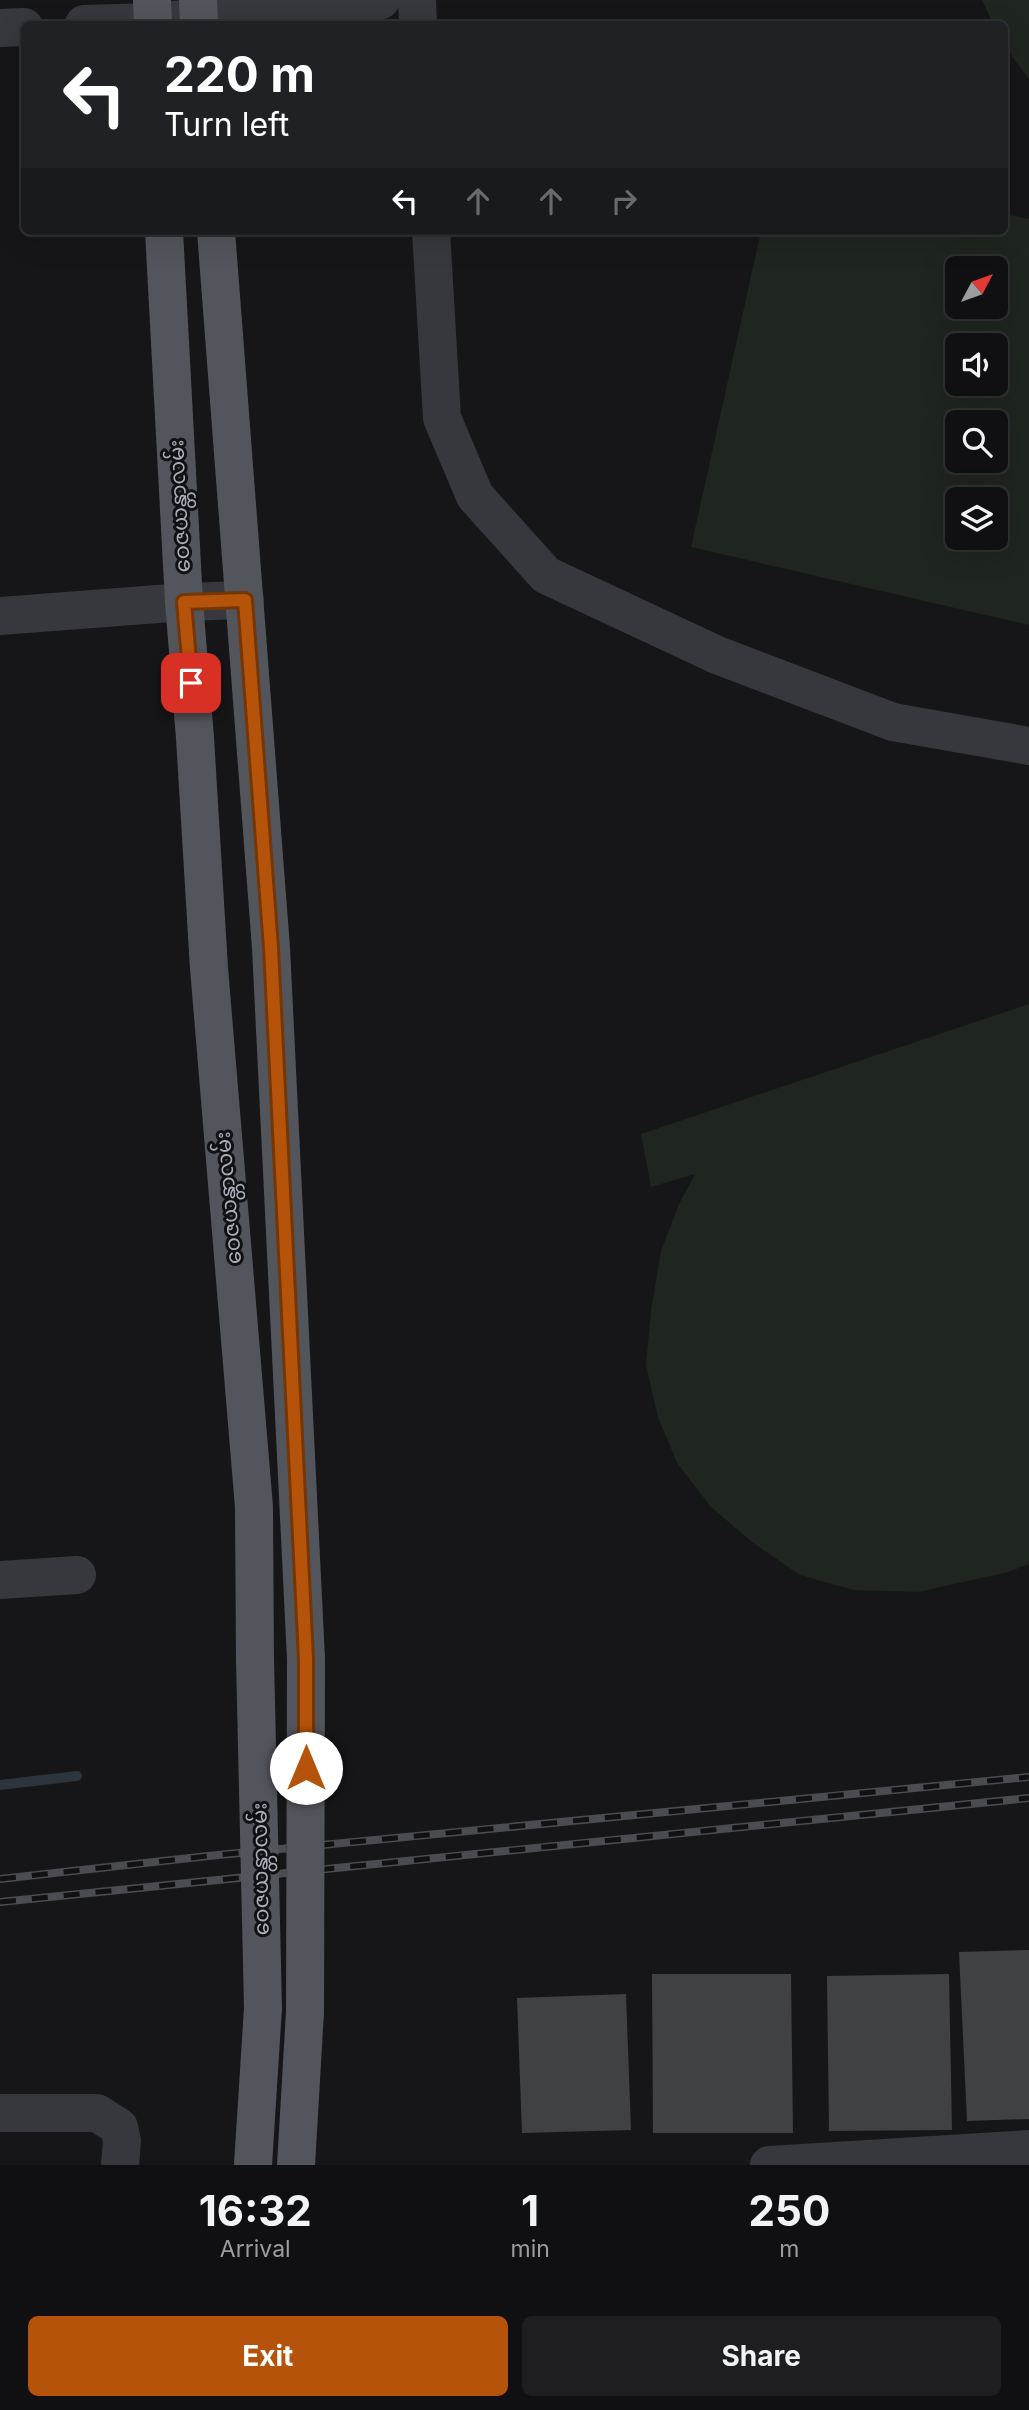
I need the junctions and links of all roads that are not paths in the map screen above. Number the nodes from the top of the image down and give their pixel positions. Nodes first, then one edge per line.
1 (381, 0) edge
2 (417, 0) edge
3 (199, 14) edge
4 (153, 15) edge
5 (107, 21) edge
6 (418, 21) edge
7 (21, 27) edge
8 (0, 28) edge
9 (164, 235) edge
10 (216, 235) edge
11 (431, 235) edge
12 (245, 600) junction
13 (184, 602) junction
14 (0, 616) edge
15 (255, 734) junction
16 (195, 738) junction
17 (1029, 746) edge
18 (77, 1575) dead end
19 (0, 1580) edge
20 (0, 2113) edge
21 (1029, 2150) edge
22 (120, 2165) edge
23 (253, 2165) edge
24 (296, 2165) edge
25 (769, 2165) edge

1 - 3 street
2 - 6 street
3 - 4 street
4 - 5 street
7 - 8 street
9 - 13 main road, ဝေဇယန္တာလမ်း
10 - 12 main road
11 - 17 street
12 - 13 street
12 - 15 main road
13 - 14 street
13 - 16 main road, ဝေဇယန္တာလမ်း
15 - 16 main road
15 - 24 main road, bridge
16 - 23 main road, ဝေဇယန္တာလမ်း, bridge
18 - 19 street
20 - 22 street
21 - 25 street

